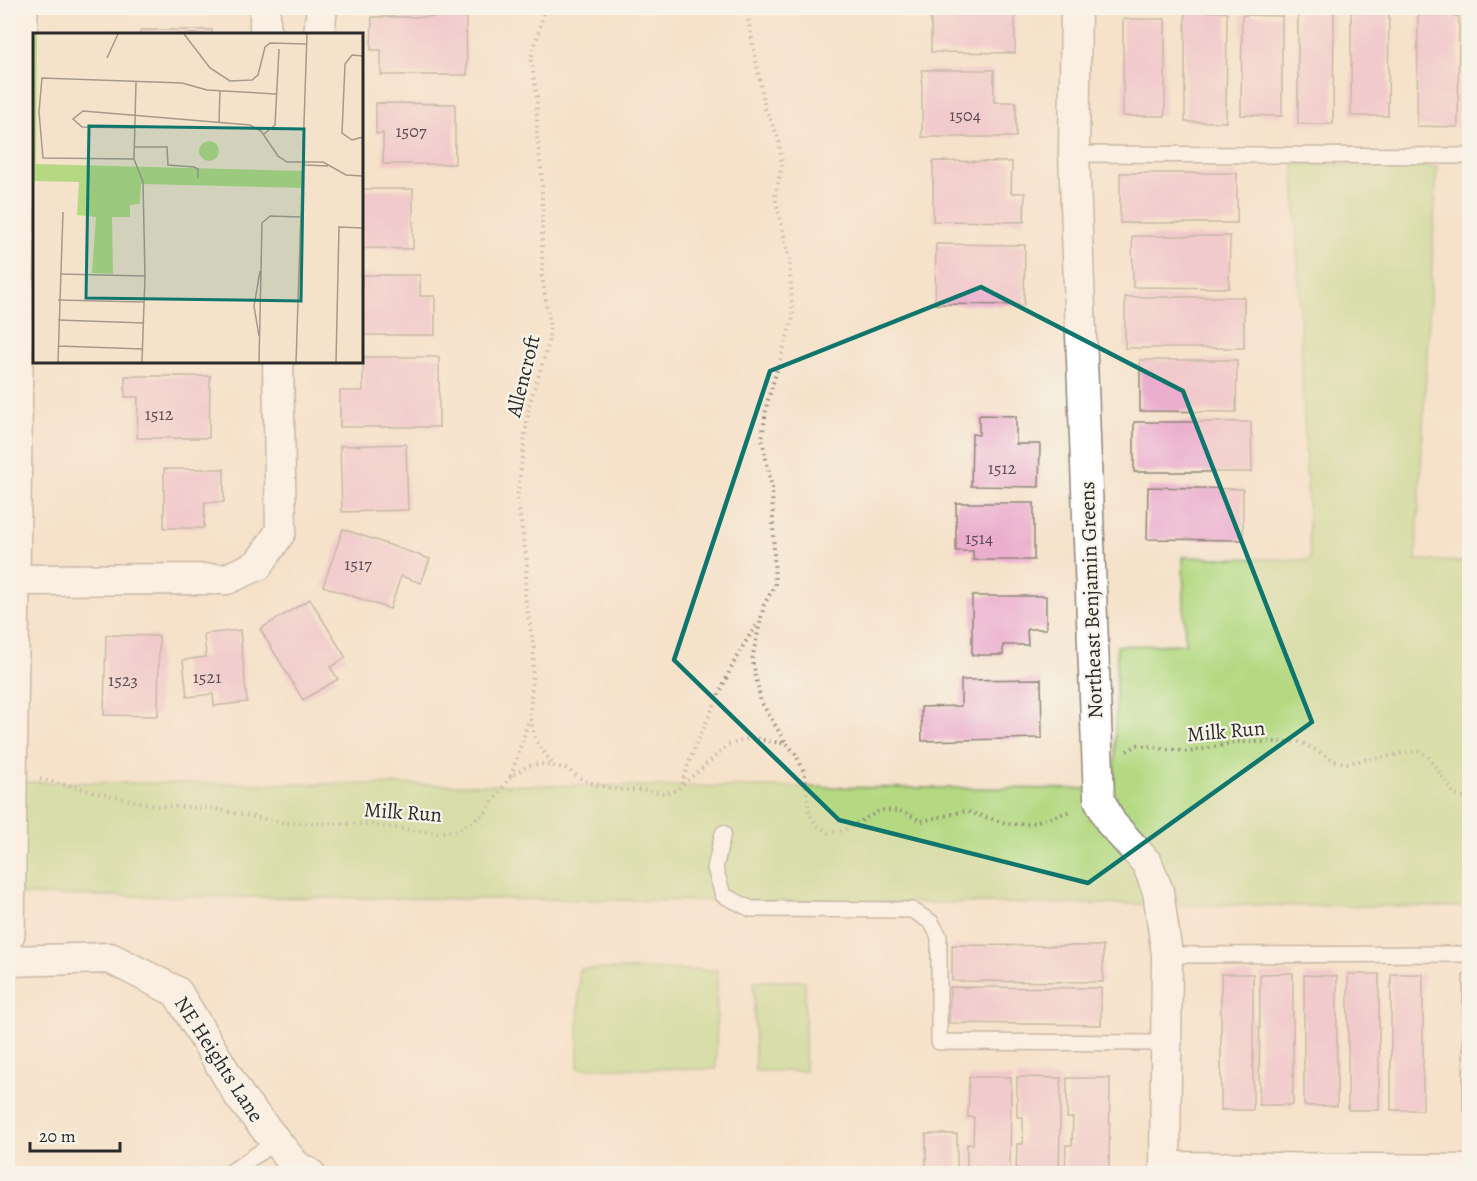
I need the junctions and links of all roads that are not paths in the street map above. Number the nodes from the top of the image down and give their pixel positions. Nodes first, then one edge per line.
1 (21, 8) edge
2 (265, 8) edge
3 (322, 8) edge
4 (1076, 8) edge
5 (265, 33) edge
6 (320, 33) edge
7 (1074, 154) junction
8 (1470, 156) edge
9 (278, 363) edge
10 (13, 580) junction
11 (723, 833) dead end
12 (8, 934) edge
13 (1167, 954) junction
14 (1470, 954) edge
15 (8, 961) edge
16 (1166, 1043) junction
17 (274, 1142) junction
18 (1165, 1170) edge
19 (1470, 1170) edge
20 (228, 1173) edge
21 (310, 1173) edge

1 - 10 street
2 - 5 street
3 - 6 street
4 - 7 street, Northeast Benjamin Greens
7 - 8 lane
7 - 13 street, Northeast Benjamin Greens
9 - 10 street
10 - 12 street
11 - 16 lane
13 - 14 lane
13 - 16 street, Northeast Benjamin Greens
15 - 17 street, NE Heights Lane
16 - 18 street, Northeast Benjamin Greens
17 - 20 lane
17 - 21 street, NE Heights Lane
18 - 19 street

